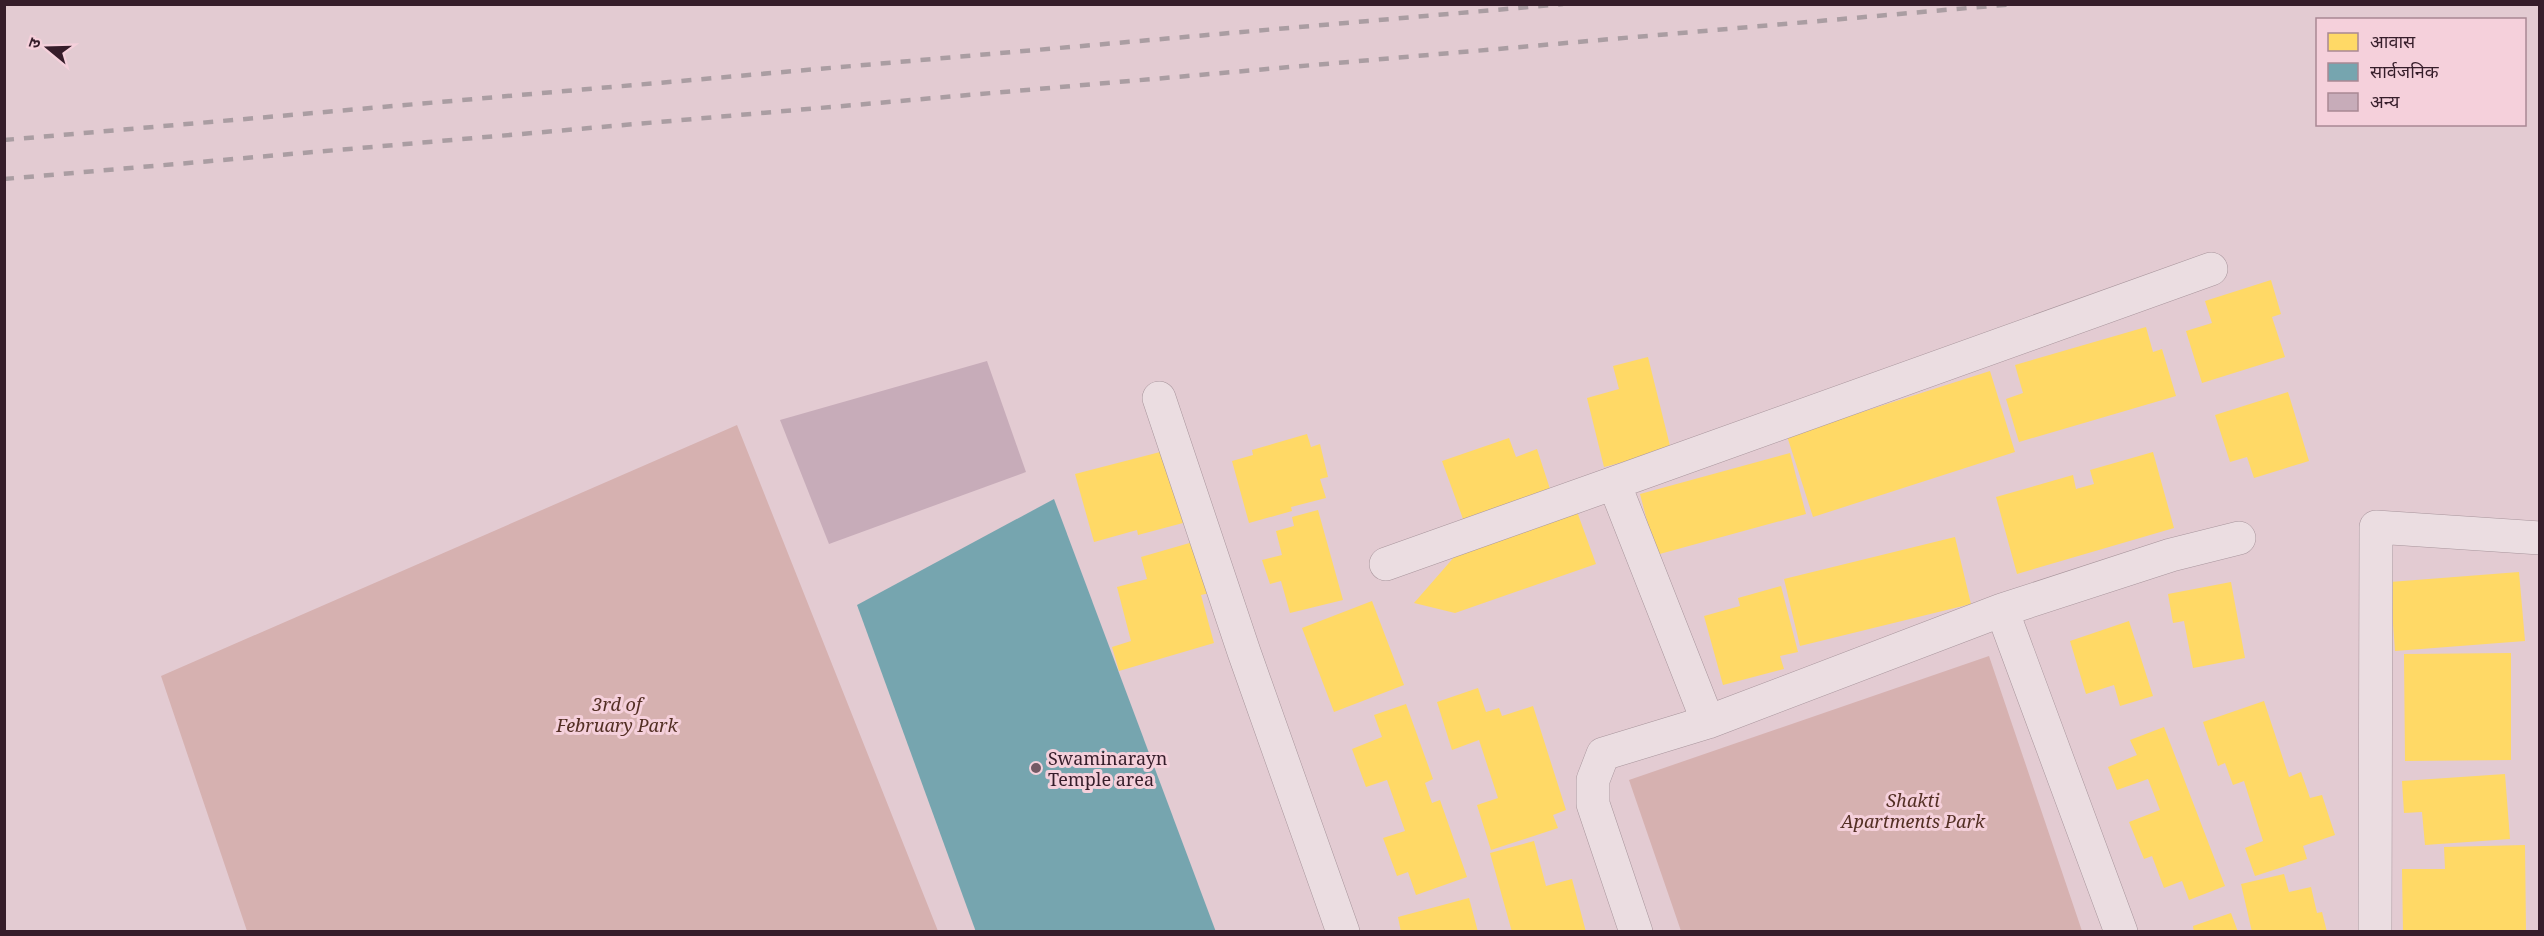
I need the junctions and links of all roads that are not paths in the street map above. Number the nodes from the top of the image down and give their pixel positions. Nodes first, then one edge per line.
1 (2211, 269) dead end
2 (1159, 398) dead end
3 (1614, 483) junction
4 (2240, 538) dead end
5 (2540, 538) edge
6 (1386, 564) dead end
7 (2002, 610) junction
8 (1708, 722) junction
9 (1343, 932) edge
10 (1636, 932) edge
11 (2121, 932) edge
12 (2375, 932) edge

1 - 3 lane
2 - 9 lane
3 - 6 lane
3 - 8 lane
4 - 7 lane
5 - 12 lane
7 - 8 lane
7 - 11 lane
8 - 10 lane

